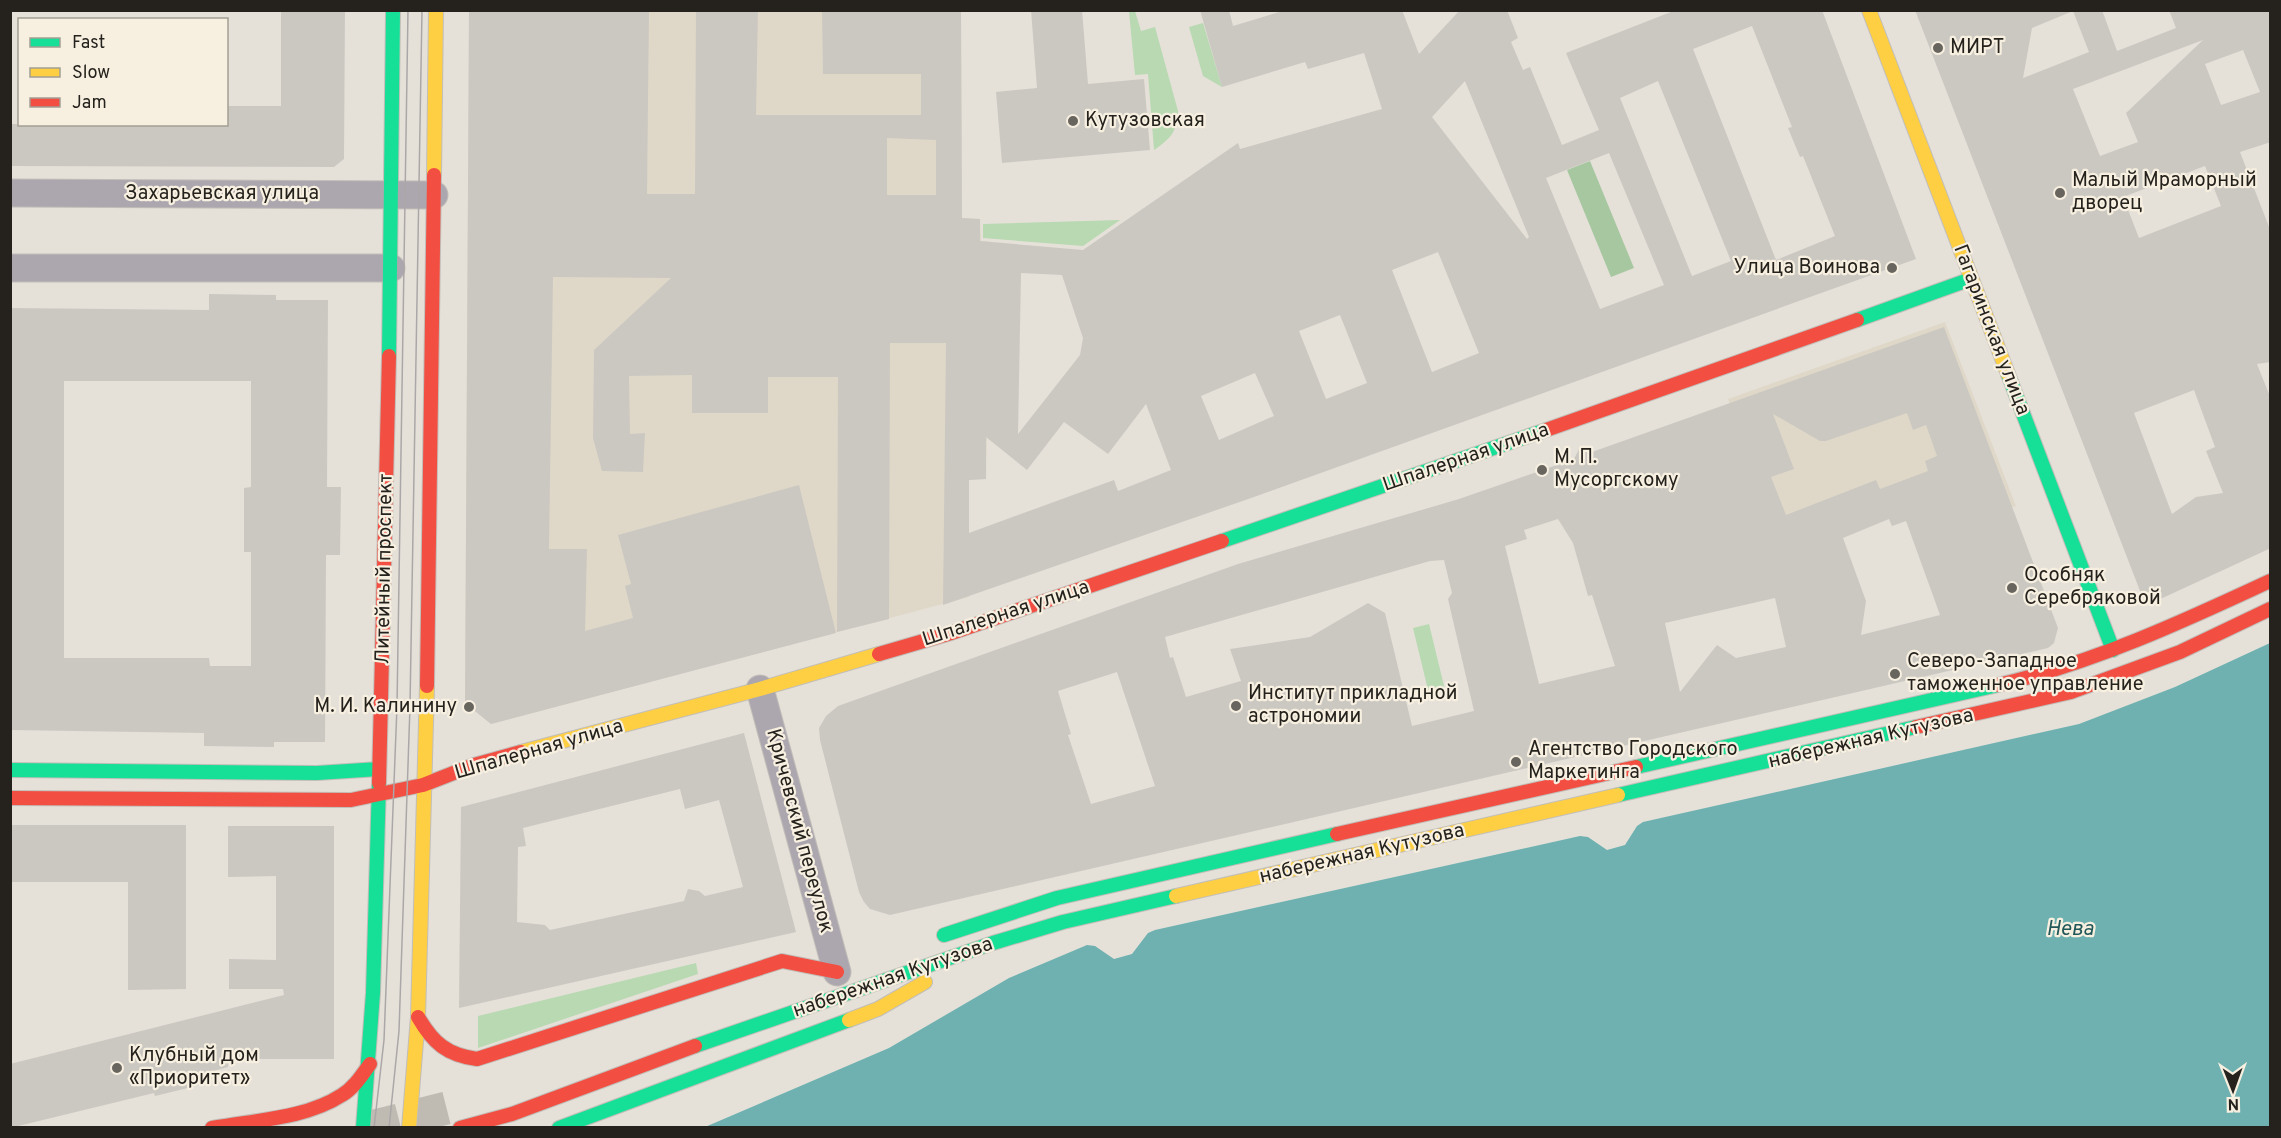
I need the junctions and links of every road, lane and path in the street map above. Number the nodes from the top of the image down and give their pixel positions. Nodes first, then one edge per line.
1 (393, 10) edge
2 (436, 10) edge
3 (1869, 10) edge
4 (10, 194) edge
5 (392, 195) junction
6 (434, 195) junction
7 (10, 268) edge
8 (391, 268) junction
9 (1971, 279) junction
10 (2271, 581) edge
11 (2271, 609) edge
12 (2113, 650) junction
13 (760, 689) junction
14 (379, 769) junction
15 (10, 770) edge
16 (423, 785) junction
17 (379, 796) junction
18 (10, 798) edge
19 (933, 939) dead end
20 (994, 942) junction
21 (833, 974) joint
22 (418, 1017) junction
23 (370, 1064) junction
24 (212, 1128) edge
25 (363, 1128) edge
26 (409, 1128) edge
27 (460, 1128) edge
28 (559, 1128) edge

1 - 5 main road, Литейный проспект
2 - 6 main road
3 - 9 main road, Гагаринская улица
4 - 5 street, Захарьевская улица
5 - 6 street, Захарьевская улица
5 - 8 main road, Литейный проспект
6 - 16 main road
7 - 8 street
8 - 14 main road, Литейный проспект
9 - 12 main road, Гагаринская улица
9 - 13 main road, Шпалерная улица
10 - 12 main road, набережная Кутузова
11 - 20 main road, набережная Кутузова
12 - 19 main road, набережная Кутузова
13 - 16 main road, Шпалерная улица
13 - 21 street, Кричевский переулок
14 - 15 main road
14 - 17 main road, Литейный проспект
16 - 17 main road, Шпалерная улица
16 - 22 main road
17 - 18 main road, Шпалерная улица
17 - 23 main road, Литейный проспект
20 - 27 main road, набережная Кутузова
20 - 28 main road
21 - 22 main road
22 - 26 main road
23 - 24 main road
23 - 25 main road, Литейный проспект

